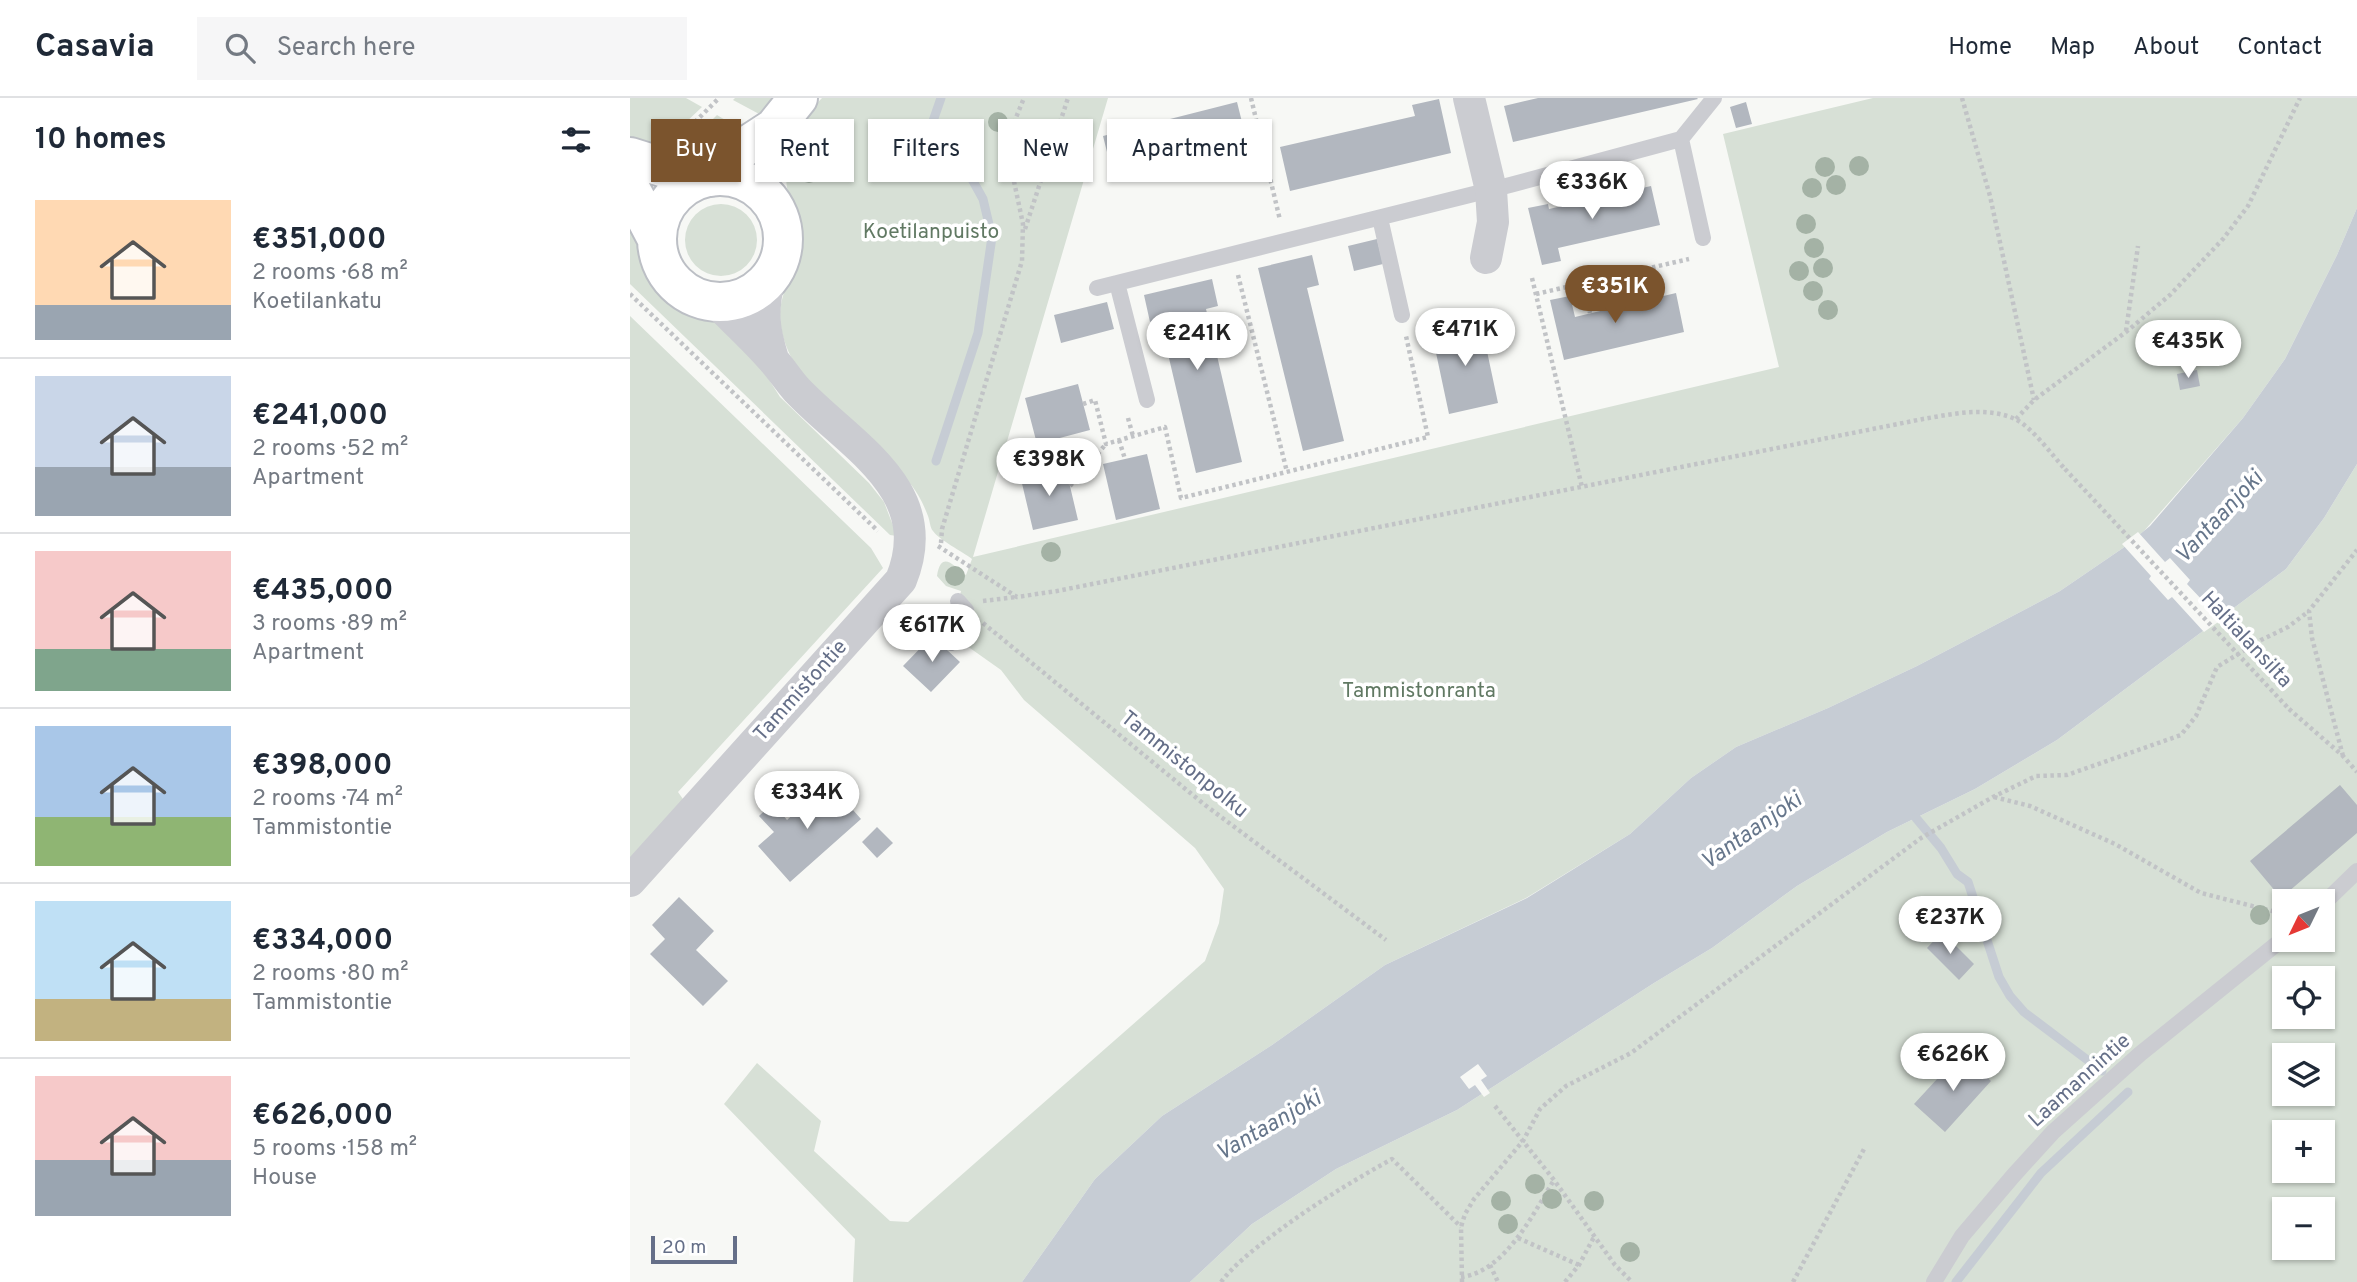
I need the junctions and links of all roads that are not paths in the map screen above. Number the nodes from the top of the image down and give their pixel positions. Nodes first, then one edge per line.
1 (798, 98) edge
2 (1469, 98) edge
3 (1714, 98) edge
4 (781, 119) edge
5 (1681, 139) junction
6 (630, 157) edge
7 (651, 163) edge
8 (741, 181) edge
9 (698, 182) edge
10 (770, 182) edge
11 (630, 188) edge
12 (1491, 190) junction
13 (769, 201) junction
14 (1380, 218) junction
15 (1703, 238) dead end
16 (657, 239) junction
17 (1486, 258) dead end
18 (769, 279) junction
19 (1117, 283) junction
20 (1097, 288) dead end
21 (717, 303) junction
22 (1402, 315) road end
23 (774, 360) junction
24 (1147, 400) dead end
25 (962, 605) road end
26 (951, 643) dead end
27 (2357, 872) edge
28 (630, 881) edge
29 (2335, 893) edge
30 (2272, 948) edge
31 (1934, 1282) edge

1 - 4 street
2 - 12 street
3 - 5 lane
5 - 12 lane
5 - 15 lane
6 - 7 street
8 - 13 street
9 - 16 street
10 - 13 street
11 - 16 street
12 - 14 lane
12 - 17 street
13 - 18 street
14 - 19 lane
14 - 22 lane
16 - 21 street
18 - 21 street
18 - 23 street, Tammistontie
19 - 20 lane
19 - 24 lane
21 - 23 street, Tammistontie
23 - 28 street, Tammistontie
25 - 26 lane
27 - 29 lane
30 - 31 lane, Laamannintie

